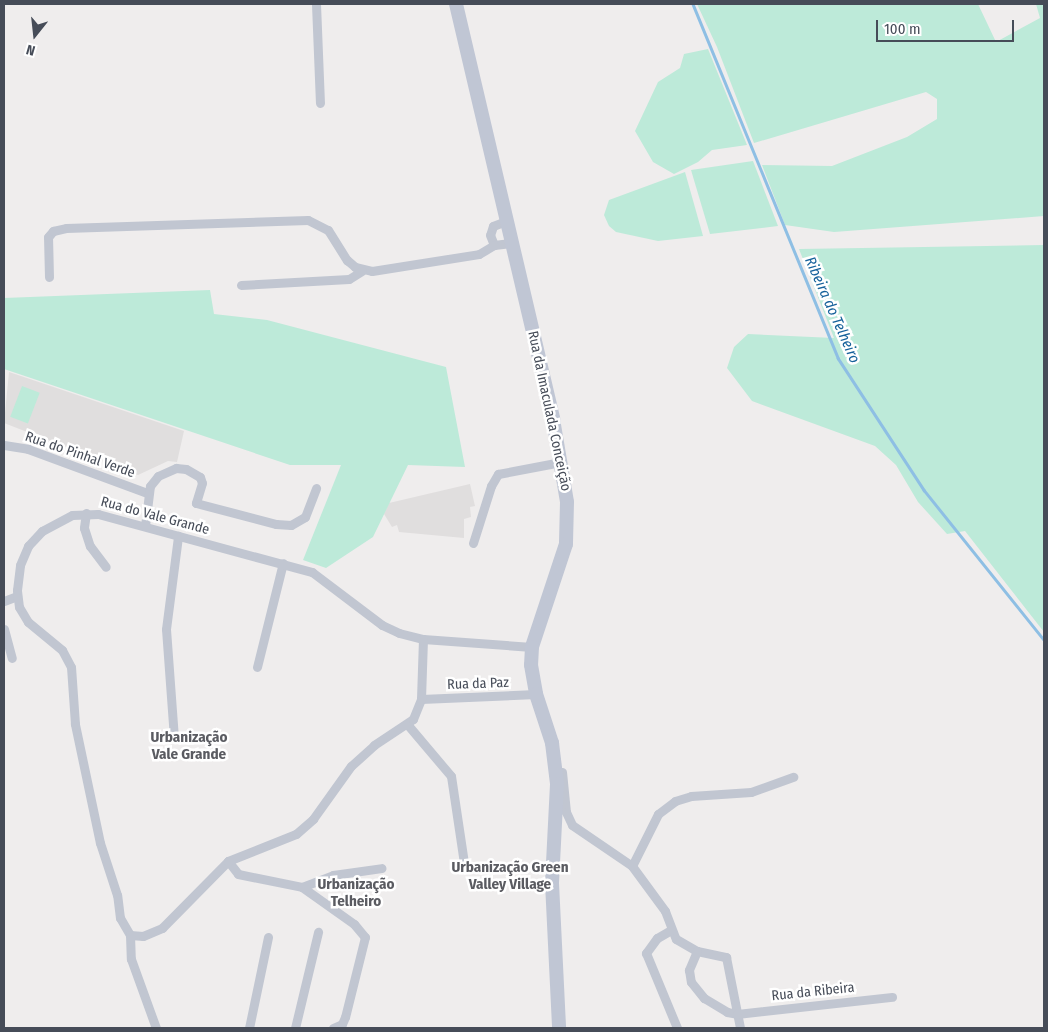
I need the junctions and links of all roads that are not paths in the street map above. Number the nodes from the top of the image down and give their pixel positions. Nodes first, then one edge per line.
1 (316, 4) edge
2 (456, 4) edge
3 (320, 103) dead end
4 (506, 221) junction
5 (511, 243) junction
6 (494, 244) junction
7 (362, 270) junction
8 (49, 277) dead end
9 (241, 285) dead end
10 (4, 445) edge
11 (561, 462) junction
12 (316, 488) dead end
13 (147, 493) junction
14 (86, 513) junction
15 (146, 526) junction
16 (178, 536) junction
17 (473, 542) dead end
18 (283, 563) junction
19 (106, 567) dead end
20 (17, 596) junction
21 (4, 601) edge
22 (4, 629) edge
23 (423, 639) junction
24 (532, 647) junction
25 (12, 658) dead end
26 (257, 667) dead end
27 (536, 694) junction
28 (421, 700) junction
29 (407, 724) junction
30 (174, 738) dead end
31 (554, 757) junction
32 (792, 777) dead end
33 (228, 861) junction
34 (464, 864) dead end
35 (632, 866) junction
36 (382, 868) dead end
37 (302, 886) junction
38 (670, 930) junction
39 (318, 932) dead end
40 (130, 935) junction
41 (268, 937) dead end
42 (697, 951) junction
43 (892, 997) dead end
44 (737, 1014) junction
45 (156, 1028) edge
46 (249, 1028) edge
47 (296, 1028) edge
48 (332, 1028) edge
49 (559, 1028) edge
50 (677, 1028) edge
51 (740, 1028) edge

1 - 3 street
2 - 4 main road, Rua da Imaculada Conceição
4 - 5 main road, Rua da Imaculada Conceição
4 - 6 street
5 - 6 street
5 - 11 main road, Rua da Imaculada Conceição
6 - 7 street
7 - 8 street
7 - 9 street
10 - 13 street, Rua do Pinhal Verde
11 - 17 street
11 - 24 main road, Rua da Imaculada Conceição
12 - 13 street
13 - 15 street
14 - 15 street, Rua do Vale Grande
14 - 19 street
14 - 20 street, Rua do Vale Grande
15 - 16 street, Rua do Vale Grande
16 - 18 street, Rua do Vale Grande
16 - 30 street
18 - 23 street, Rua do Vale Grande
18 - 26 street
20 - 21 street
20 - 40 street, Rua do Vale Grande
22 - 25 street
23 - 24 street, Rua do Vale Grande
23 - 28 street
24 - 27 main road, Rua da Imaculada Conceição
27 - 28 street, Rua da Paz
27 - 31 main road, Rua da Imaculada Conceição
28 - 29 street
29 - 33 street
29 - 34 street
31 - 35 street
31 - 49 main road, Rua da Imaculada Conceição
32 - 35 street
33 - 37 street
33 - 40 street
35 - 38 street
36 - 37 street
37 - 48 street
38 - 42 street
38 - 50 street
39 - 47 street
40 - 45 street
41 - 46 street
42 - 44 street
42 - 44 street
43 - 44 street, Rua da Ribeira
44 - 51 street

